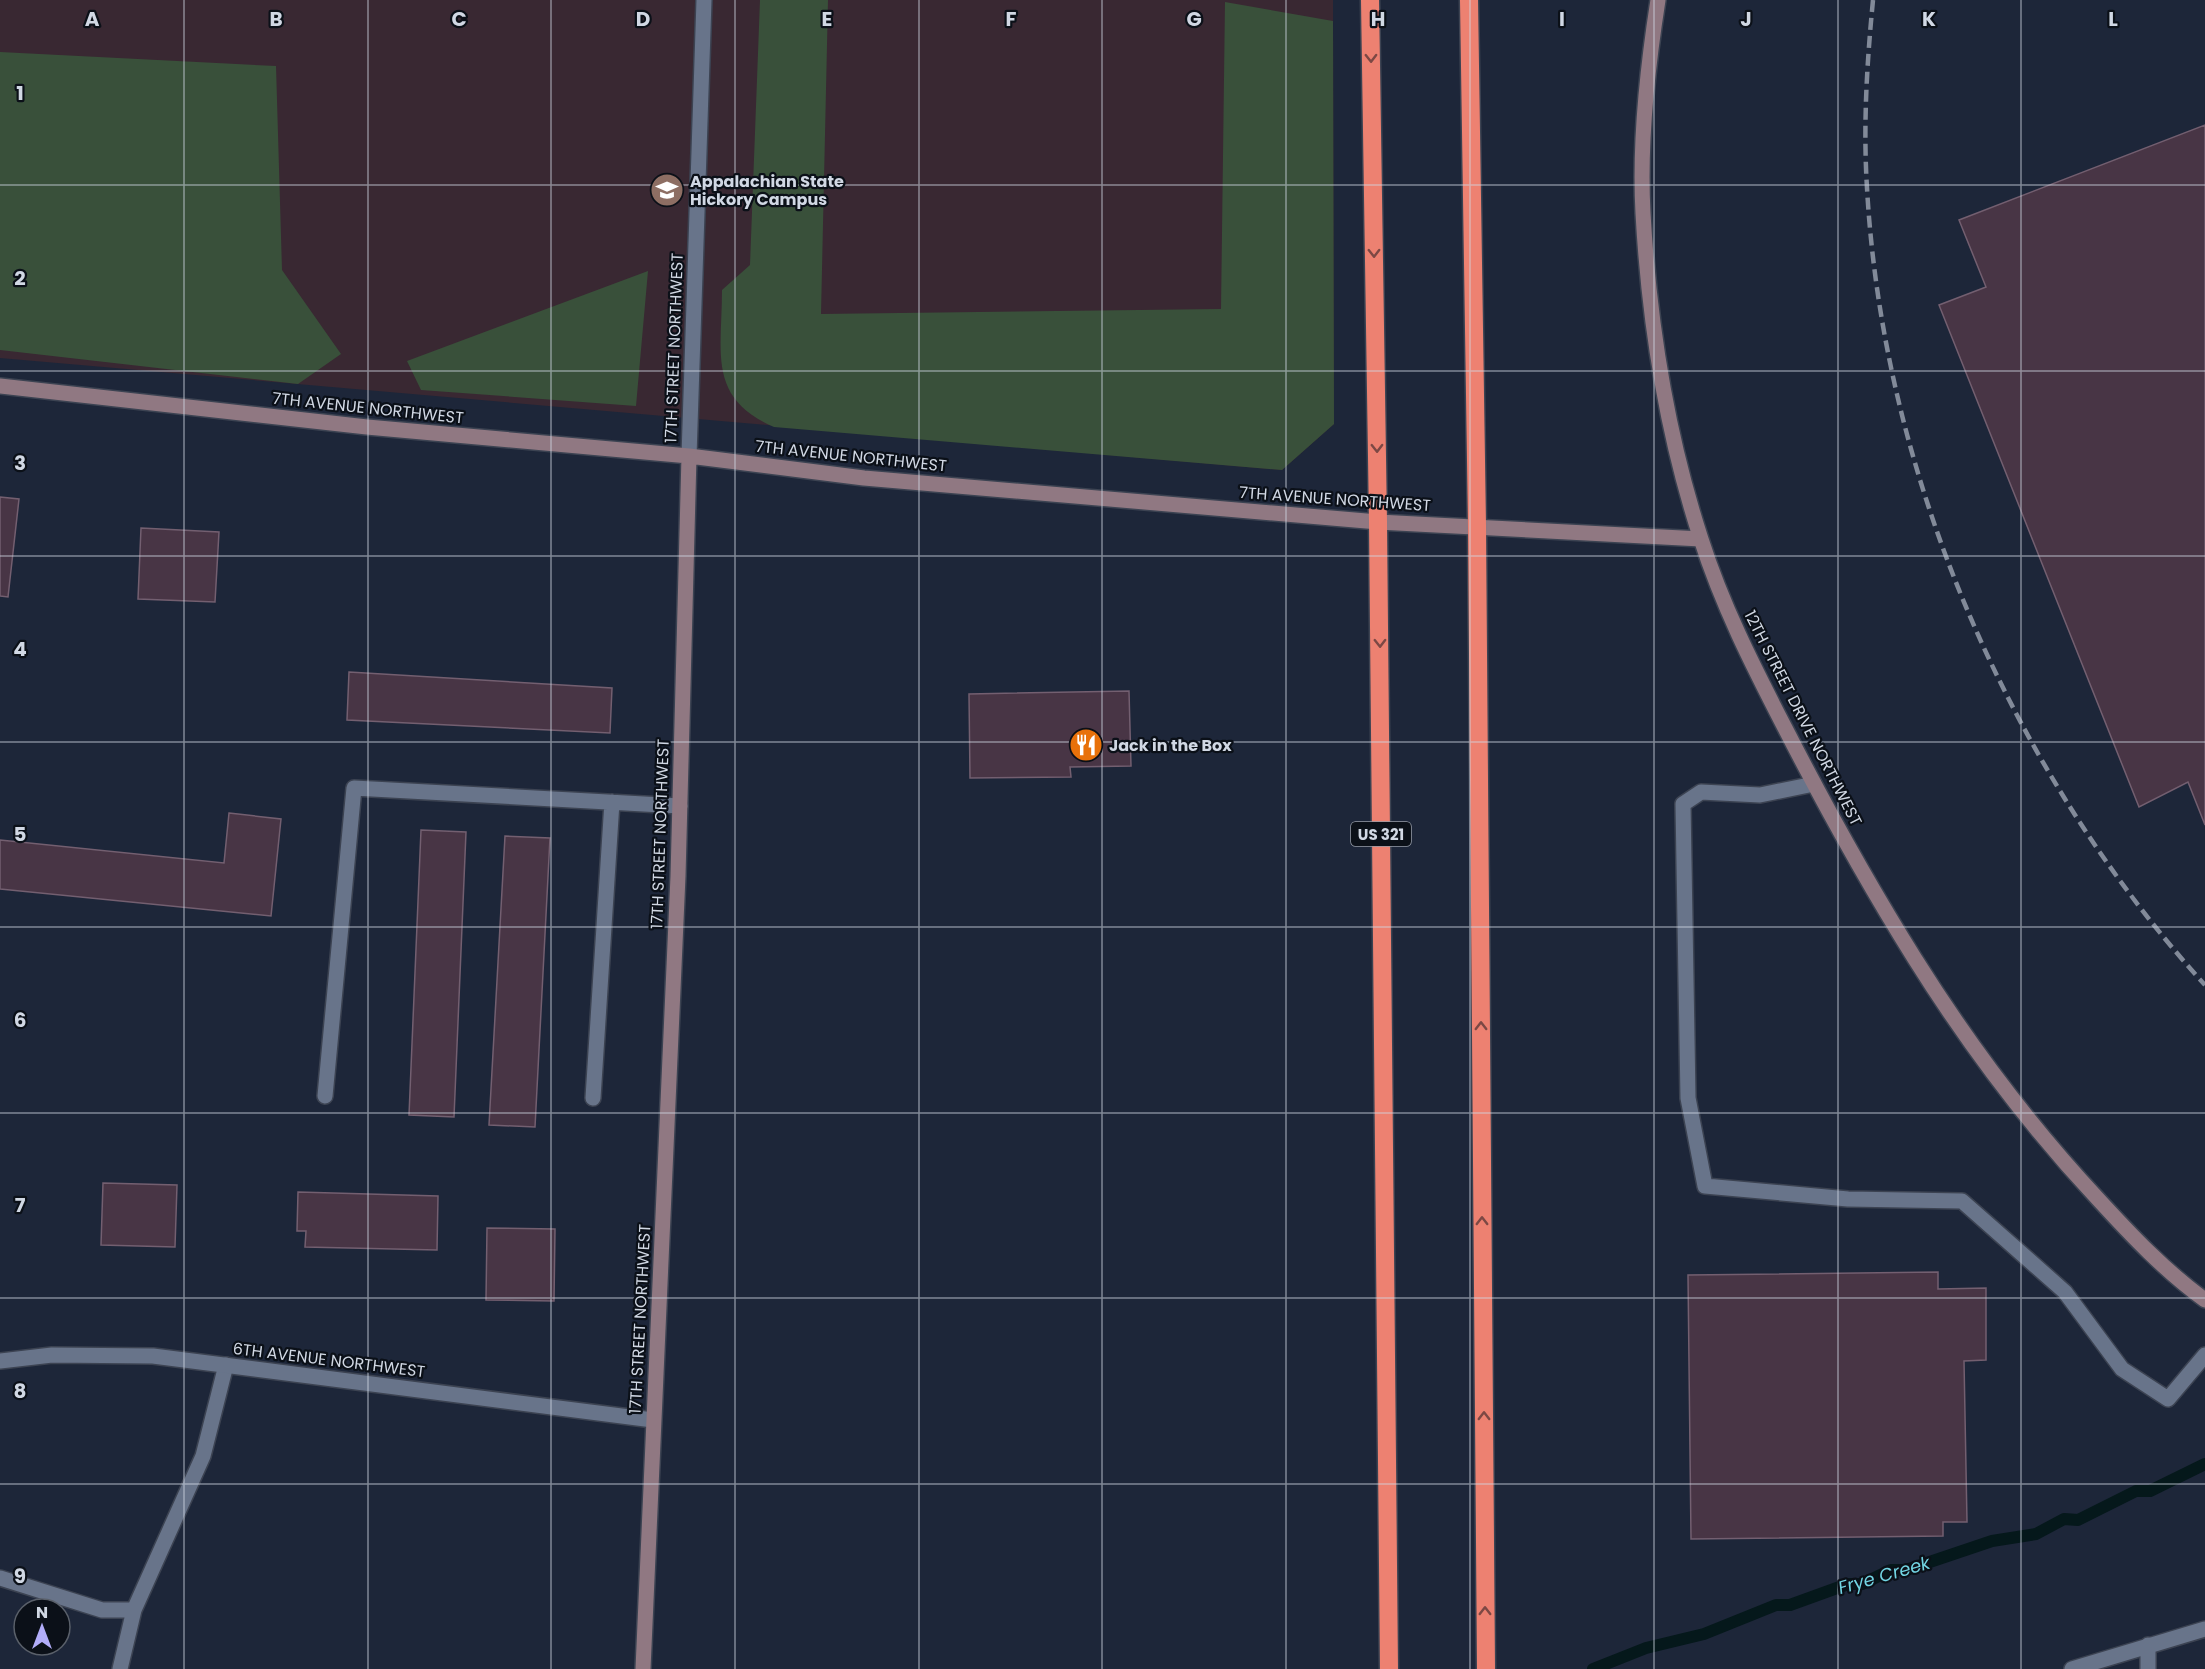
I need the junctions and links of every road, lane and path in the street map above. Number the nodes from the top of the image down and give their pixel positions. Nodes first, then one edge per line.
1 (704, 0) edge
2 (1370, 0) edge
3 (1468, 0) edge
4 (1658, 0) edge
5 (0, 386) edge
6 (689, 456) junction
7 (1378, 522) junction
8 (1477, 526) junction
9 (1701, 539) junction
10 (1814, 784) junction
11 (612, 802) junction
12 (680, 806) junction
13 (325, 1096) dead end
14 (592, 1098) dead end
15 (2205, 1300) edge
16 (2205, 1355) edge
17 (0, 1361) edge
18 (226, 1365) junction
19 (653, 1420) junction
20 (0, 1578) edge
21 (134, 1610) junction
22 (2205, 1629) edge
23 (2148, 1645) junction
24 (120, 1669) edge
25 (643, 1669) edge
26 (1389, 1669) edge
27 (1486, 1669) edge
28 (2072, 1669) edge
29 (2148, 1669) edge

1 - 6 street, 17TH STREET NORTHWEST
2 -> 7 highway, US 321
3 - 8 highway
4 - 9 street, 12TH STREET DRIVE NORTHWEST
5 - 6 street, 7TH AVENUE NORTHWEST
6 - 7 street, 7TH AVENUE NORTHWEST
6 - 12 street, 17TH STREET NORTHWEST
7 - 8 street, 7TH AVENUE NORTHWEST
7 -> 26 highway, US 321
8 - 9 street, 7TH AVENUE NORTHWEST
27 -> 8 highway
9 - 10 street, 12TH STREET DRIVE NORTHWEST
10 - 15 street, 12TH STREET DRIVE NORTHWEST
10 - 16 street
11 - 12 street
11 - 13 street
11 - 14 street
12 - 19 street, 17TH STREET NORTHWEST
17 - 18 street, 6TH AVENUE NORTHWEST
18 - 19 street, 6TH AVENUE NORTHWEST
18 - 21 street
19 - 25 street, 17TH STREET NORTHWEST
20 - 21 street
21 - 24 street
22 - 23 street
23 - 28 street
23 - 29 street

